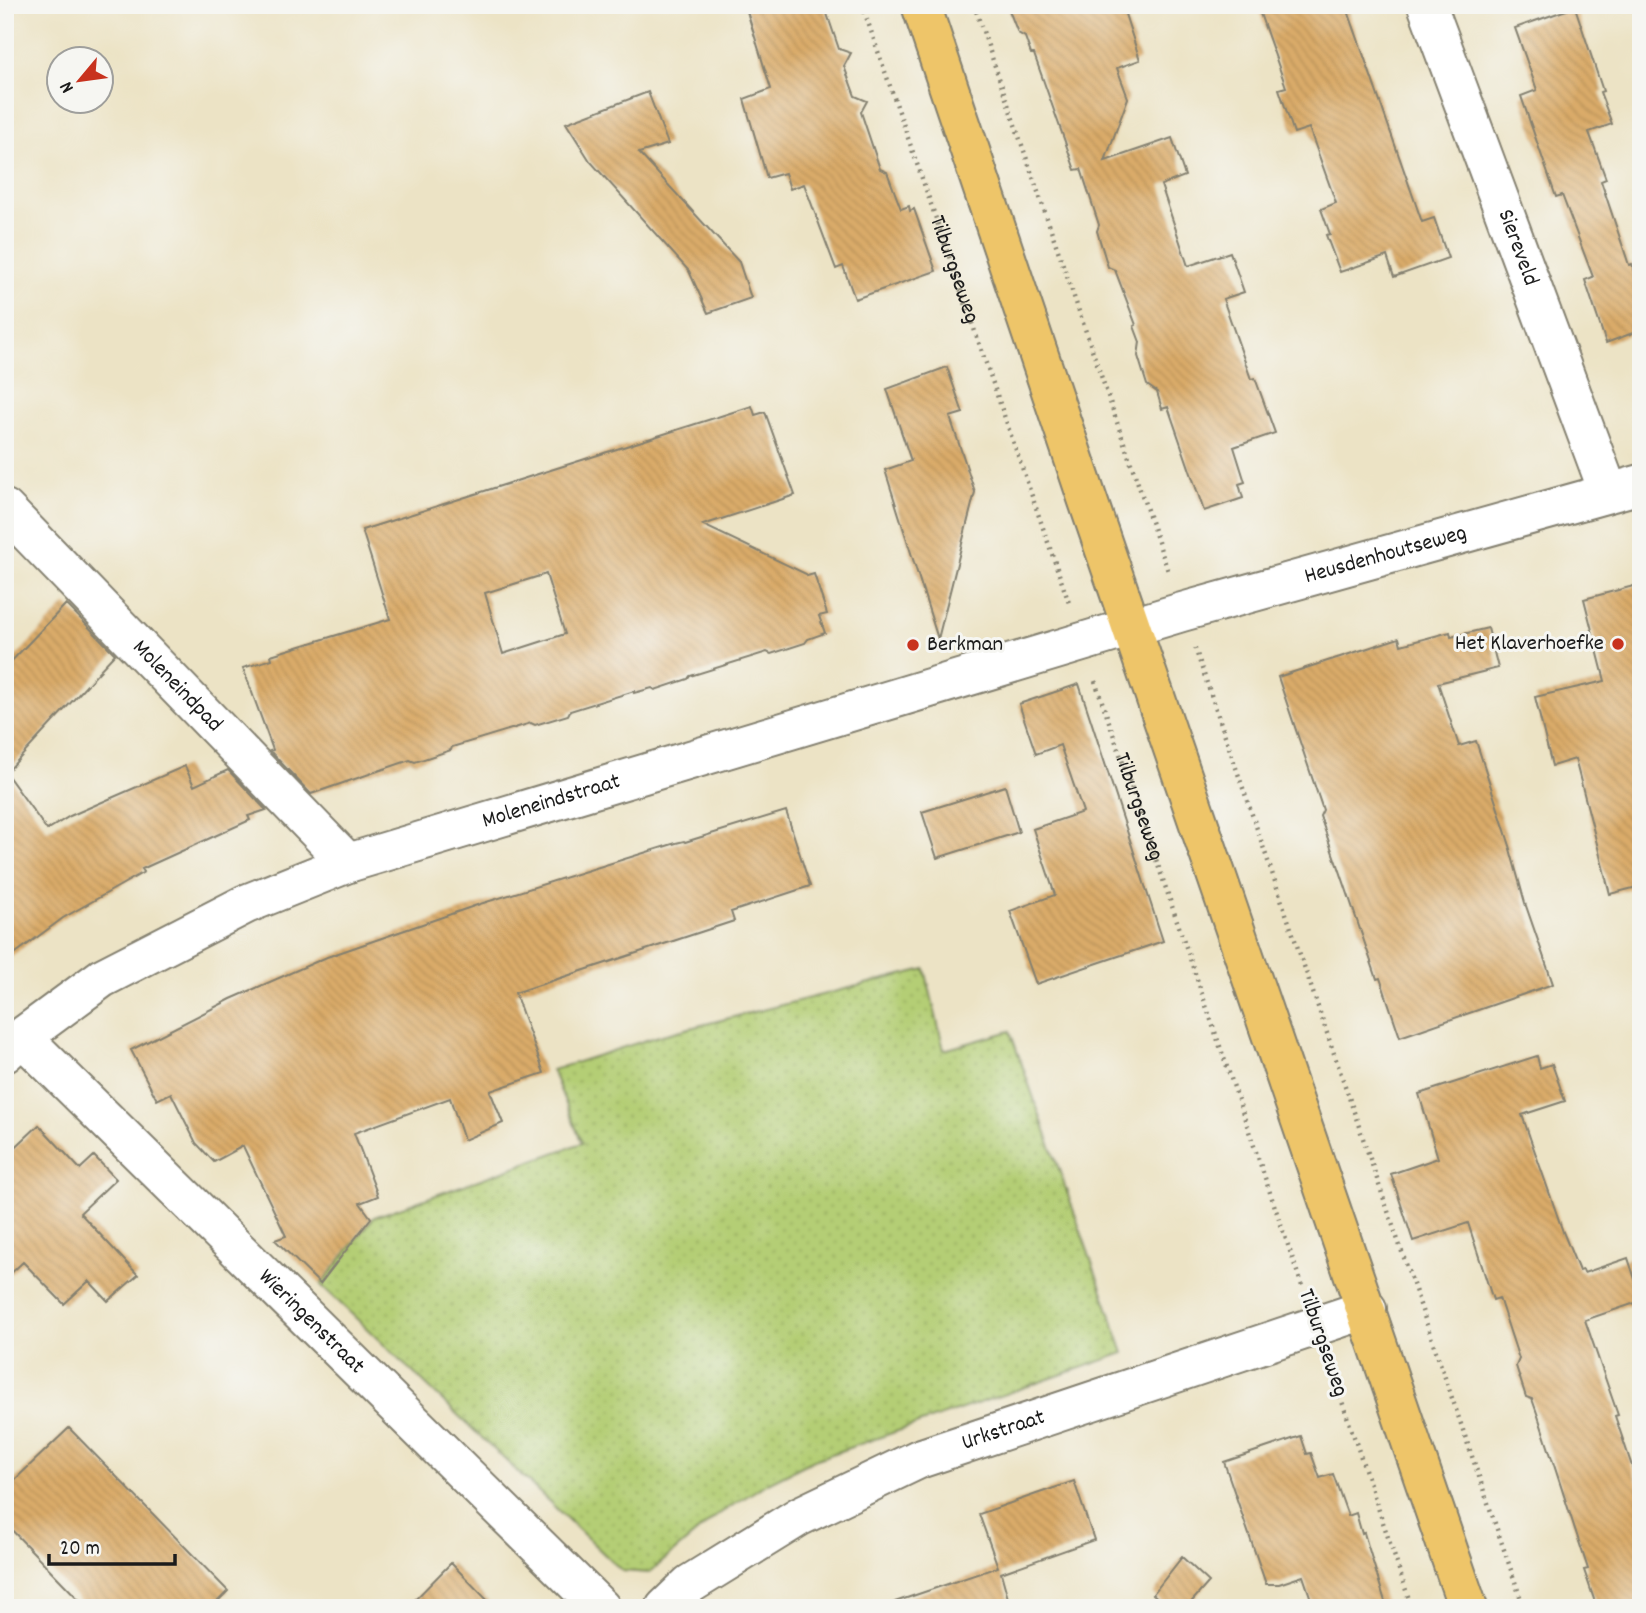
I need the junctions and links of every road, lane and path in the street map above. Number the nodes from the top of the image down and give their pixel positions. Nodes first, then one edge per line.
1 (862, 5) edge
2 (921, 5) edge
3 (974, 5) edge
4 (1427, 5) edge
5 (1625, 487) edge
6 (5, 509) edge
7 (1182, 612) junction
8 (1131, 627) junction
9 (1082, 642) junction
10 (348, 863) junction
11 (14, 1045) edge
12 (1367, 1309) junction
13 (1316, 1326) junction
14 (601, 1608) edge
15 (666, 1608) edge
16 (1412, 1608) edge
17 (1468, 1608) edge
18 (1524, 1608) edge

1 - 9 path, Tilburgseweg
2 - 8 main road
3 - 7 path
4 - 5 street, Siereveld
5 - 7 street, Heusdenhoutseweg
6 - 10 street, Moleneindpad
7 - 8 street, Heusdenhoutseweg
7 - 18 path
8 - 9 street, Moleneindstraat
8 - 12 main road
9 - 10 street, Moleneindstraat
9 - 13 path, Tilburgseweg
10 - 11 street, Moleneindstraat
11 - 14 street, Wieringenstraat
12 - 13 street, Urkstraat
12 - 17 main road
13 - 15 street, Urkstraat
13 - 16 path, Tilburgseweg

